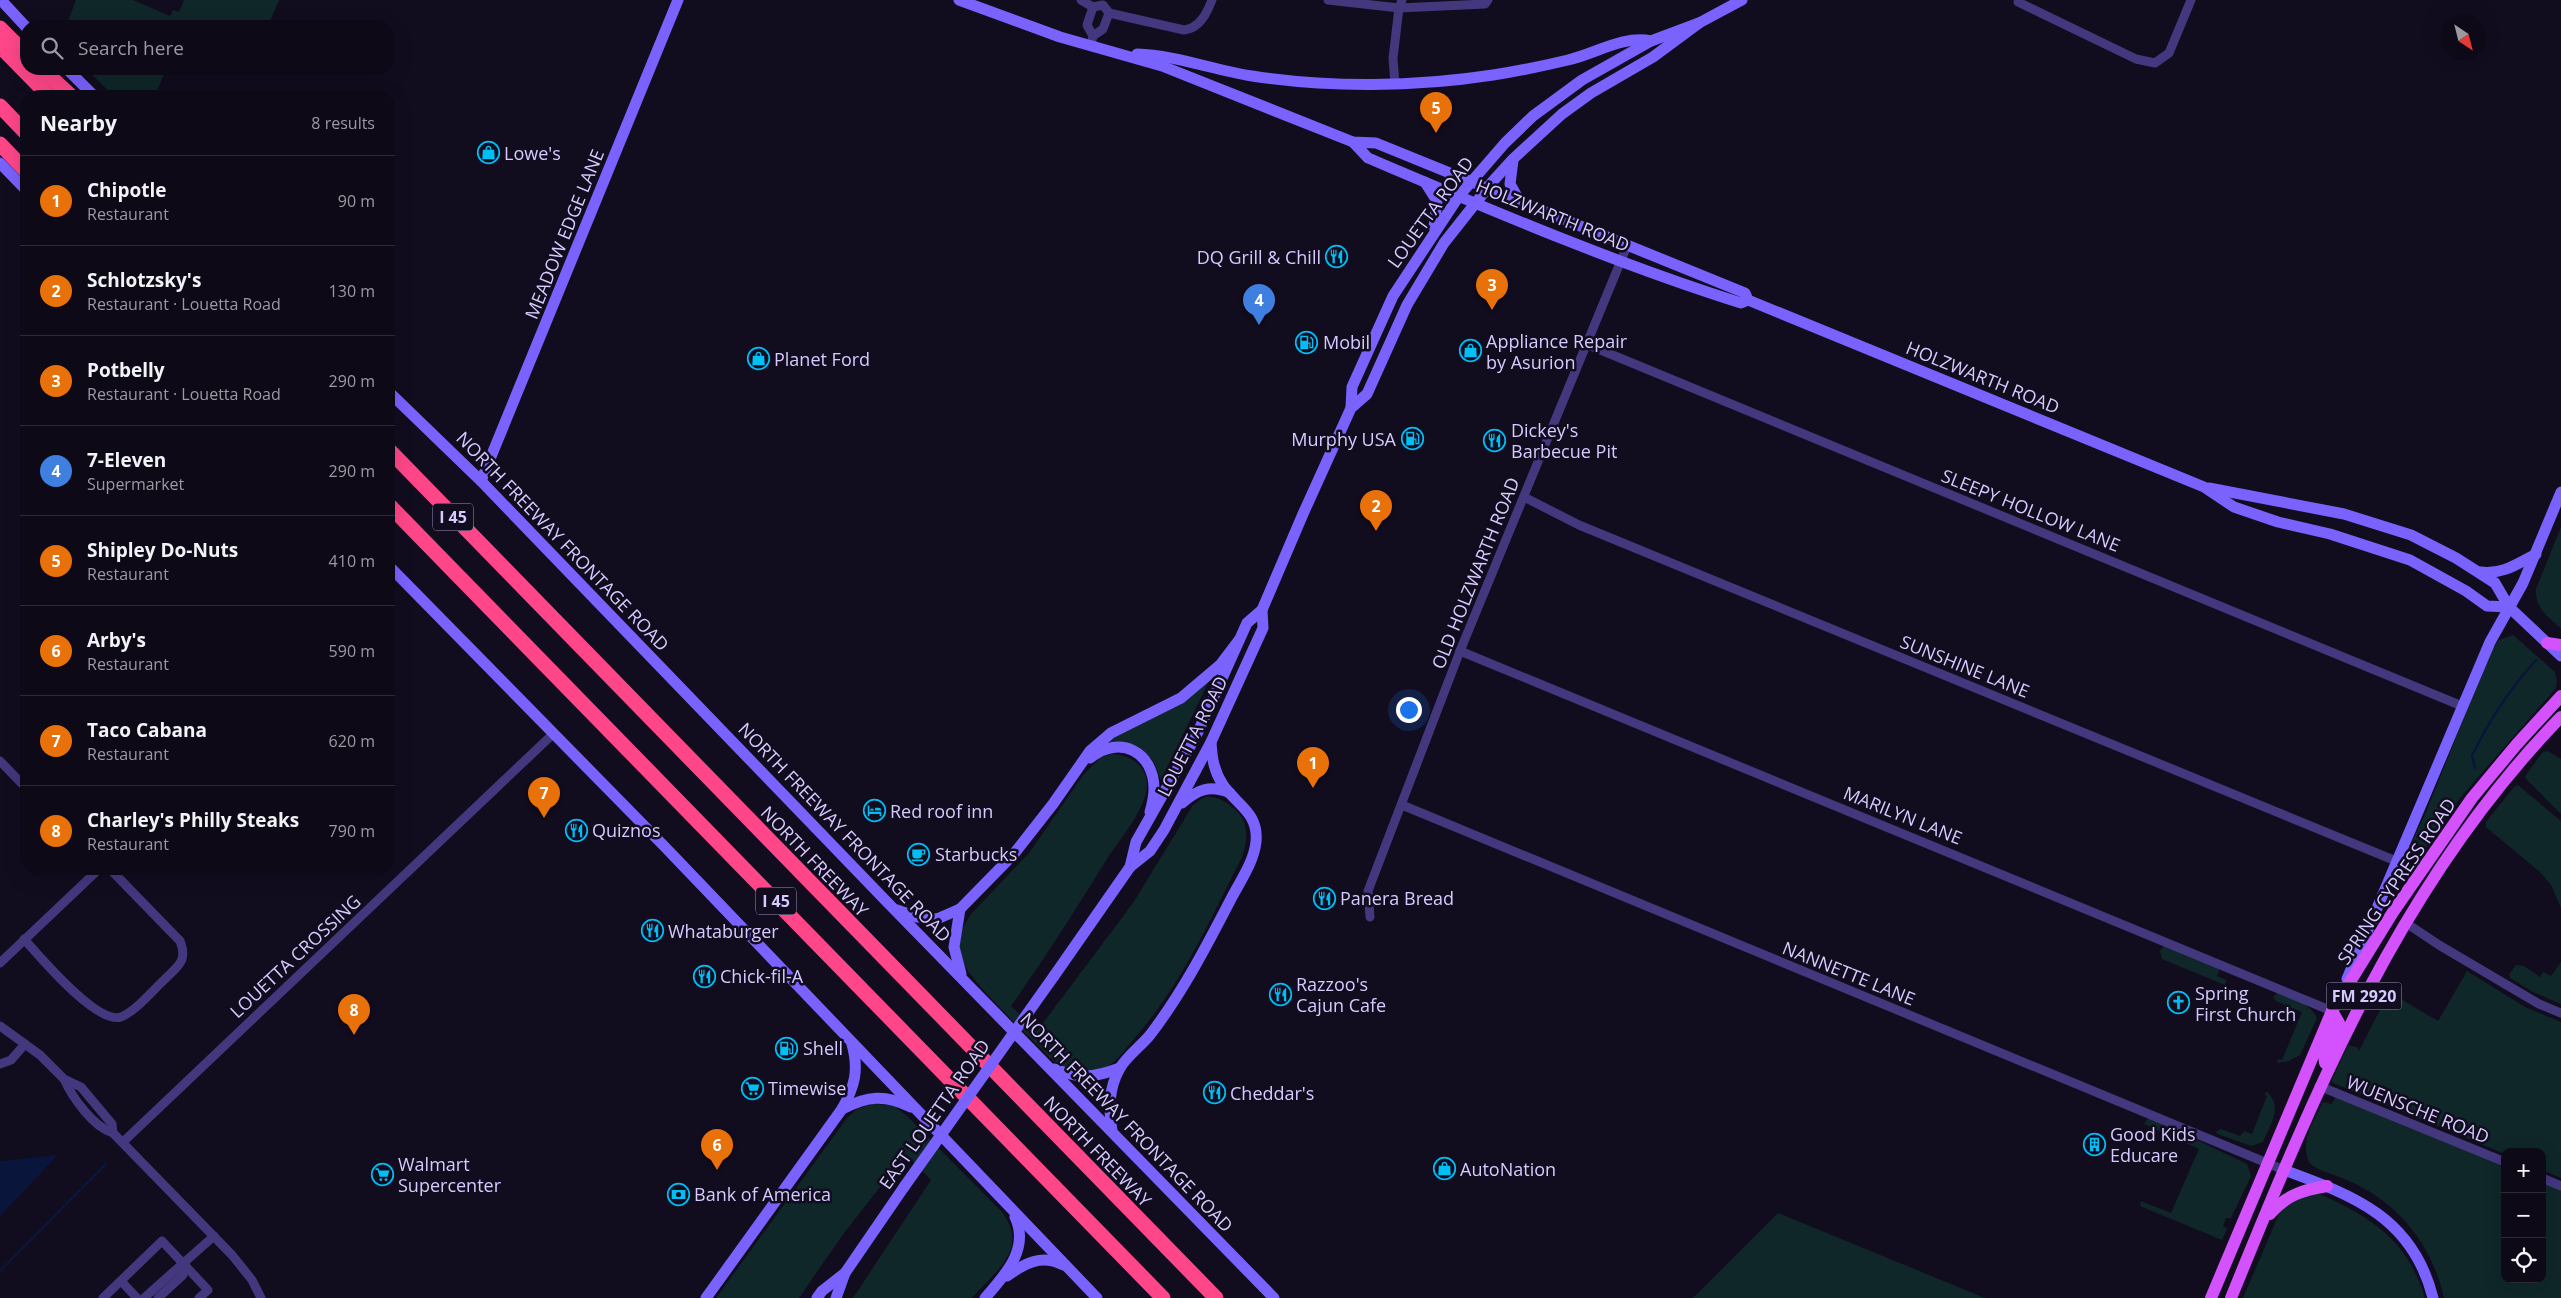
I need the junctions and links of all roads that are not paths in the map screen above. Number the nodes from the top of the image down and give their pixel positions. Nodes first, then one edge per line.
1 (1, 0) edge
2 (678, 0) edge
3 (959, 0) edge
4 (1081, 0) edge
5 (1212, 0) edge
6 (1328, 0) edge
7 (1488, 0) edge
8 (1742, 0) edge
9 (2019, 0) edge
10 (2191, 0) edge
11 (1363, 2) edge
12 (1400, 4) edge
13 (1093, 7) junction
14 (1109, 13) junction
15 (20, 21) edge
16 (1699, 23) junction
17 (0, 28) edge
18 (1092, 40) junction
19 (1651, 41) junction
20 (0, 46) edge
21 (20, 48) edge
22 (1120, 53) junction
23 (20, 66) edge
24 (28, 75) edge
25 (48, 75) edge
26 (73, 75) edge
27 (1395, 84) junction
28 (43, 90) edge
29 (65, 90) edge
30 (88, 90) edge
31 (0, 106) edge
32 (20, 127) edge
33 (1353, 142) junction
34 (0, 144) edge
35 (1513, 159) junction
36 (0, 163) edge
37 (20, 165) edge
38 (1425, 182) junction
39 (1469, 182) junction
40 (20, 184) edge
41 (1486, 188) junction
42 (1458, 196) junction
43 (1474, 202) junction
44 (1520, 202) junction
45 (1434, 231) junction
46 (1627, 246) junction
47 (1621, 261) junction
48 (1748, 300) junction
49 (1586, 344) junction
50 (395, 398) edge
51 (1351, 408) junction
52 (395, 456) edge
53 (481, 481) junction
54 (2204, 487) junction
55 (2561, 492) edge
56 (1524, 497) junction
57 (395, 511) edge
58 (2536, 554) junction
59 (395, 572) edge
60 (2478, 572) junction
61 (2509, 607) junction
62 (1262, 610) junction
63 (1239, 640) junction
64 (2547, 643) junction
65 (2561, 645) edge
66 (1460, 651) junction
67 (2561, 656) edge
68 (2561, 696) edge
69 (2462, 706) junction
70 (2561, 717) edge
71 (554, 732) junction
72 (1212, 742) junction
73 (0, 761) edge
74 (1076, 770) junction
75 (20, 782) edge
76 (1230, 793) junction
77 (1402, 805) junction
78 (1175, 809) junction
79 (1149, 820) junction
80 (2435, 850) junction
81 (2396, 861) junction
82 (1130, 867) junction
83 (93, 875) edge
84 (116, 875) edge
85 (894, 908) junction
86 (960, 909) junction
87 (1370, 917) dead end
88 (2406, 923) junction
89 (24, 939) junction
90 (0, 963) edge
91 (1054, 976) joint
92 (963, 979) junction
93 (2340, 997) junction
94 (2332, 1010) junction
95 (2561, 1013) edge
96 (0, 1026) edge
97 (852, 1043) junction
98 (25, 1044) junction
99 (0, 1064) edge
100 (1052, 1068) junction
101 (1120, 1068) junction
102 (2327, 1070) junction
103 (64, 1079) junction
104 (2319, 1086) junction
105 (92, 1101) junction
106 (84, 1109) junction
107 (842, 1109) junction
108 (917, 1110) junction
109 (1112, 1131) junction
110 (113, 1132) junction
111 (122, 1142) junction
112 (2501, 1160) edge
113 (2267, 1163) junction
114 (2284, 1170) junction
115 (2546, 1180) edge
116 (2327, 1186) junction
117 (2561, 1186) edge
118 (1011, 1208) junction
119 (2262, 1223) junction
120 (214, 1236) junction
121 (185, 1264) junction
122 (1067, 1267) junction
123 (844, 1273) junction
124 (1001, 1279) junction
125 (121, 1281) junction
126 (103, 1298) edge
127 (137, 1298) edge
128 (144, 1298) edge
129 (158, 1298) edge
130 (199, 1298) edge
131 (261, 1298) edge
132 (706, 1298) edge
133 (817, 1298) edge
134 (836, 1298) edge
135 (985, 1298) edge
136 (1097, 1298) edge
137 (1163, 1298) edge
138 (1216, 1298) edge
139 (1274, 1298) edge
140 (2211, 1298) edge
141 (2231, 1298) edge
142 (2434, 1298) edge

1 - 15 main road
2 - 53 main road, MEADOW EDGE LANE
3 - 18 main road, HOLZWARTH ROAD
4 - 13 street
5 - 14 street
6 - 11 street
7 - 12 street
8 - 16 main road, LOUETTA ROAD
9 - 10 street
11 - 12 street
12 - 27 street
13 - 14 street
13 - 18 street
14 - 18 street
16 - 19 main road, LOUETTA ROAD
16 - 35 main road, LOUETTA ROAD
17 - 21 highway
18 - 22 main road, HOLZWARTH ROAD
19 - 27 main road
19 - 39 main road, LOUETTA ROAD
20 - 23 highway
22 - 27 main road
22 - 33 main road, HOLZWARTH ROAD
24 - 28 highway
25 - 29 highway
26 - 30 main road
31 - 32 highway
33 - 38 main road, HOLZWARTH ROAD
33 - 39 main road, HOLZWARTH ROAD
34 - 37 highway
35 - 41 main road, LOUETTA ROAD
35 - 44 main road
36 - 40 main road
38 - 42 main road, HOLZWARTH ROAD
38 - 45 main road
39 - 41 main road, HOLZWARTH ROAD
39 - 42 main road, LOUETTA ROAD
41 - 43 main road, LOUETTA ROAD
41 - 44 main road, HOLZWARTH ROAD
42 - 43 main road, HOLZWARTH ROAD
42 - 45 main road, LOUETTA ROAD
43 - 47 main road, HOLZWARTH ROAD
43 - 51 main road, LOUETTA ROAD
44 - 46 main road, HOLZWARTH ROAD
45 - 51 main road, LOUETTA ROAD
46 - 47 street, OLD HOLZWARTH ROAD
46 - 48 main road, HOLZWARTH ROAD
47 - 48 main road, HOLZWARTH ROAD
47 - 49 street, OLD HOLZWARTH ROAD
48 - 54 main road, HOLZWARTH ROAD
49 - 56 street, OLD HOLZWARTH ROAD
49 - 69 street, SLEEPY HOLLOW LANE
50 - 53 main road, NORTH FREEWAY FRONTAGE ROAD
51 - 62 main road, LOUETTA ROAD
52 - 138 highway, NORTH FREEWAY / I 45
53 - 85 main road, NORTH FREEWAY FRONTAGE ROAD
54 - 60 main road, HOLZWARTH ROAD
54 - 61 main road, HOLZWARTH ROAD
55 - 58 main road
56 - 66 street, OLD HOLZWARTH ROAD
56 - 81 street, SUNSHINE LANE
57 - 137 highway, I 45
58 - 60 main road
58 - 61 main road
59 - 71 main road
60 - 61 main road, HOLZWARTH ROAD
61 - 64 main road, HOLZWARTH ROAD
61 - 69 main road
62 - 63 main road, LOUETTA ROAD
62 - 72 main road, LOUETTA ROAD
63 - 74 main road
63 - 79 main road, LOUETTA ROAD
64 - 65 main road
64 - 67 main road, HOLZWARTH ROAD
66 - 77 street, OLD HOLZWARTH ROAD
66 - 94 street, MARILYN LANE
68 - 80 main road, SPRING CYPRESS ROAD / FM 2920
69 - 81 main road
70 - 88 main road, SPRING CYPRESS ROAD / FM 2920
71 - 97 main road
71 - 111 street, LOUETTA CROSSING
72 - 76 main road
72 - 78 main road, LOUETTA ROAD
73 - 75 street
74 - 79 main road
74 - 86 main road
76 - 78 main road
76 - 101 main road
77 - 87 street, OLD HOLZWARTH ROAD
77 - 113 street, NANNETTE LANE
78 - 82 main road, LOUETTA ROAD
79 - 82 main road, LOUETTA ROAD
80 - 88 main road
80 - 93 main road, SPRING CYPRESS ROAD / FM 2920
81 - 93 main road
82 - 91 main road, LOUETTA ROAD
83 - 89 street
84 - 89 street
85 - 86 main road
85 - 92 main road, NORTH FREEWAY FRONTAGE ROAD
86 - 92 main road
88 - 95 street
88 - 102 main road, SPRING CYPRESS ROAD / FM 2920
89 - 90 street
91 - 123 main road, EAST LOUETTA ROAD, bridge
92 - 100 main road, NORTH FREEWAY FRONTAGE ROAD
93 - 94 main road, SPRING CYPRESS ROAD / FM 2920
94 - 102 main road
94 - 113 main road, SPRING CYPRESS ROAD / FM 2920
96 - 98 street
97 - 107 main road
97 - 108 main road
98 - 99 street
98 - 103 street
100 - 101 main road
100 - 109 main road, NORTH FREEWAY FRONTAGE ROAD
101 - 109 main road
102 - 104 main road, SPRING CYPRESS ROAD / FM 2920
103 - 105 street
103 - 106 street
104 - 112 street, WUENSCHE ROAD
104 - 114 main road, SPRING CYPRESS ROAD / FM 2920
105 - 106 street
105 - 110 street
106 - 110 street
107 - 108 main road
107 - 132 main road
108 - 118 main road
109 - 139 main road, NORTH FREEWAY FRONTAGE ROAD
110 - 111 street
111 - 120 street
113 - 114 street, NANNETTE LANE
113 - 140 main road, SPRING CYPRESS ROAD / FM 2920
114 - 116 main road
114 - 119 main road, SPRING CYPRESS ROAD / FM 2920
115 - 117 street
116 - 119 main road
116 - 142 main road
118 - 122 main road
118 - 124 main road
119 - 141 main road, SPRING CYPRESS ROAD / FM 2920
120 - 121 street
120 - 131 street
121 - 125 street
121 - 128 street
121 - 129 street
121 - 130 street
122 - 124 main road
122 - 136 main road
123 - 133 main road, EAST LOUETTA ROAD
123 - 134 main road, EAST LOUETTA ROAD
124 - 135 main road
125 - 126 street
125 - 127 street

